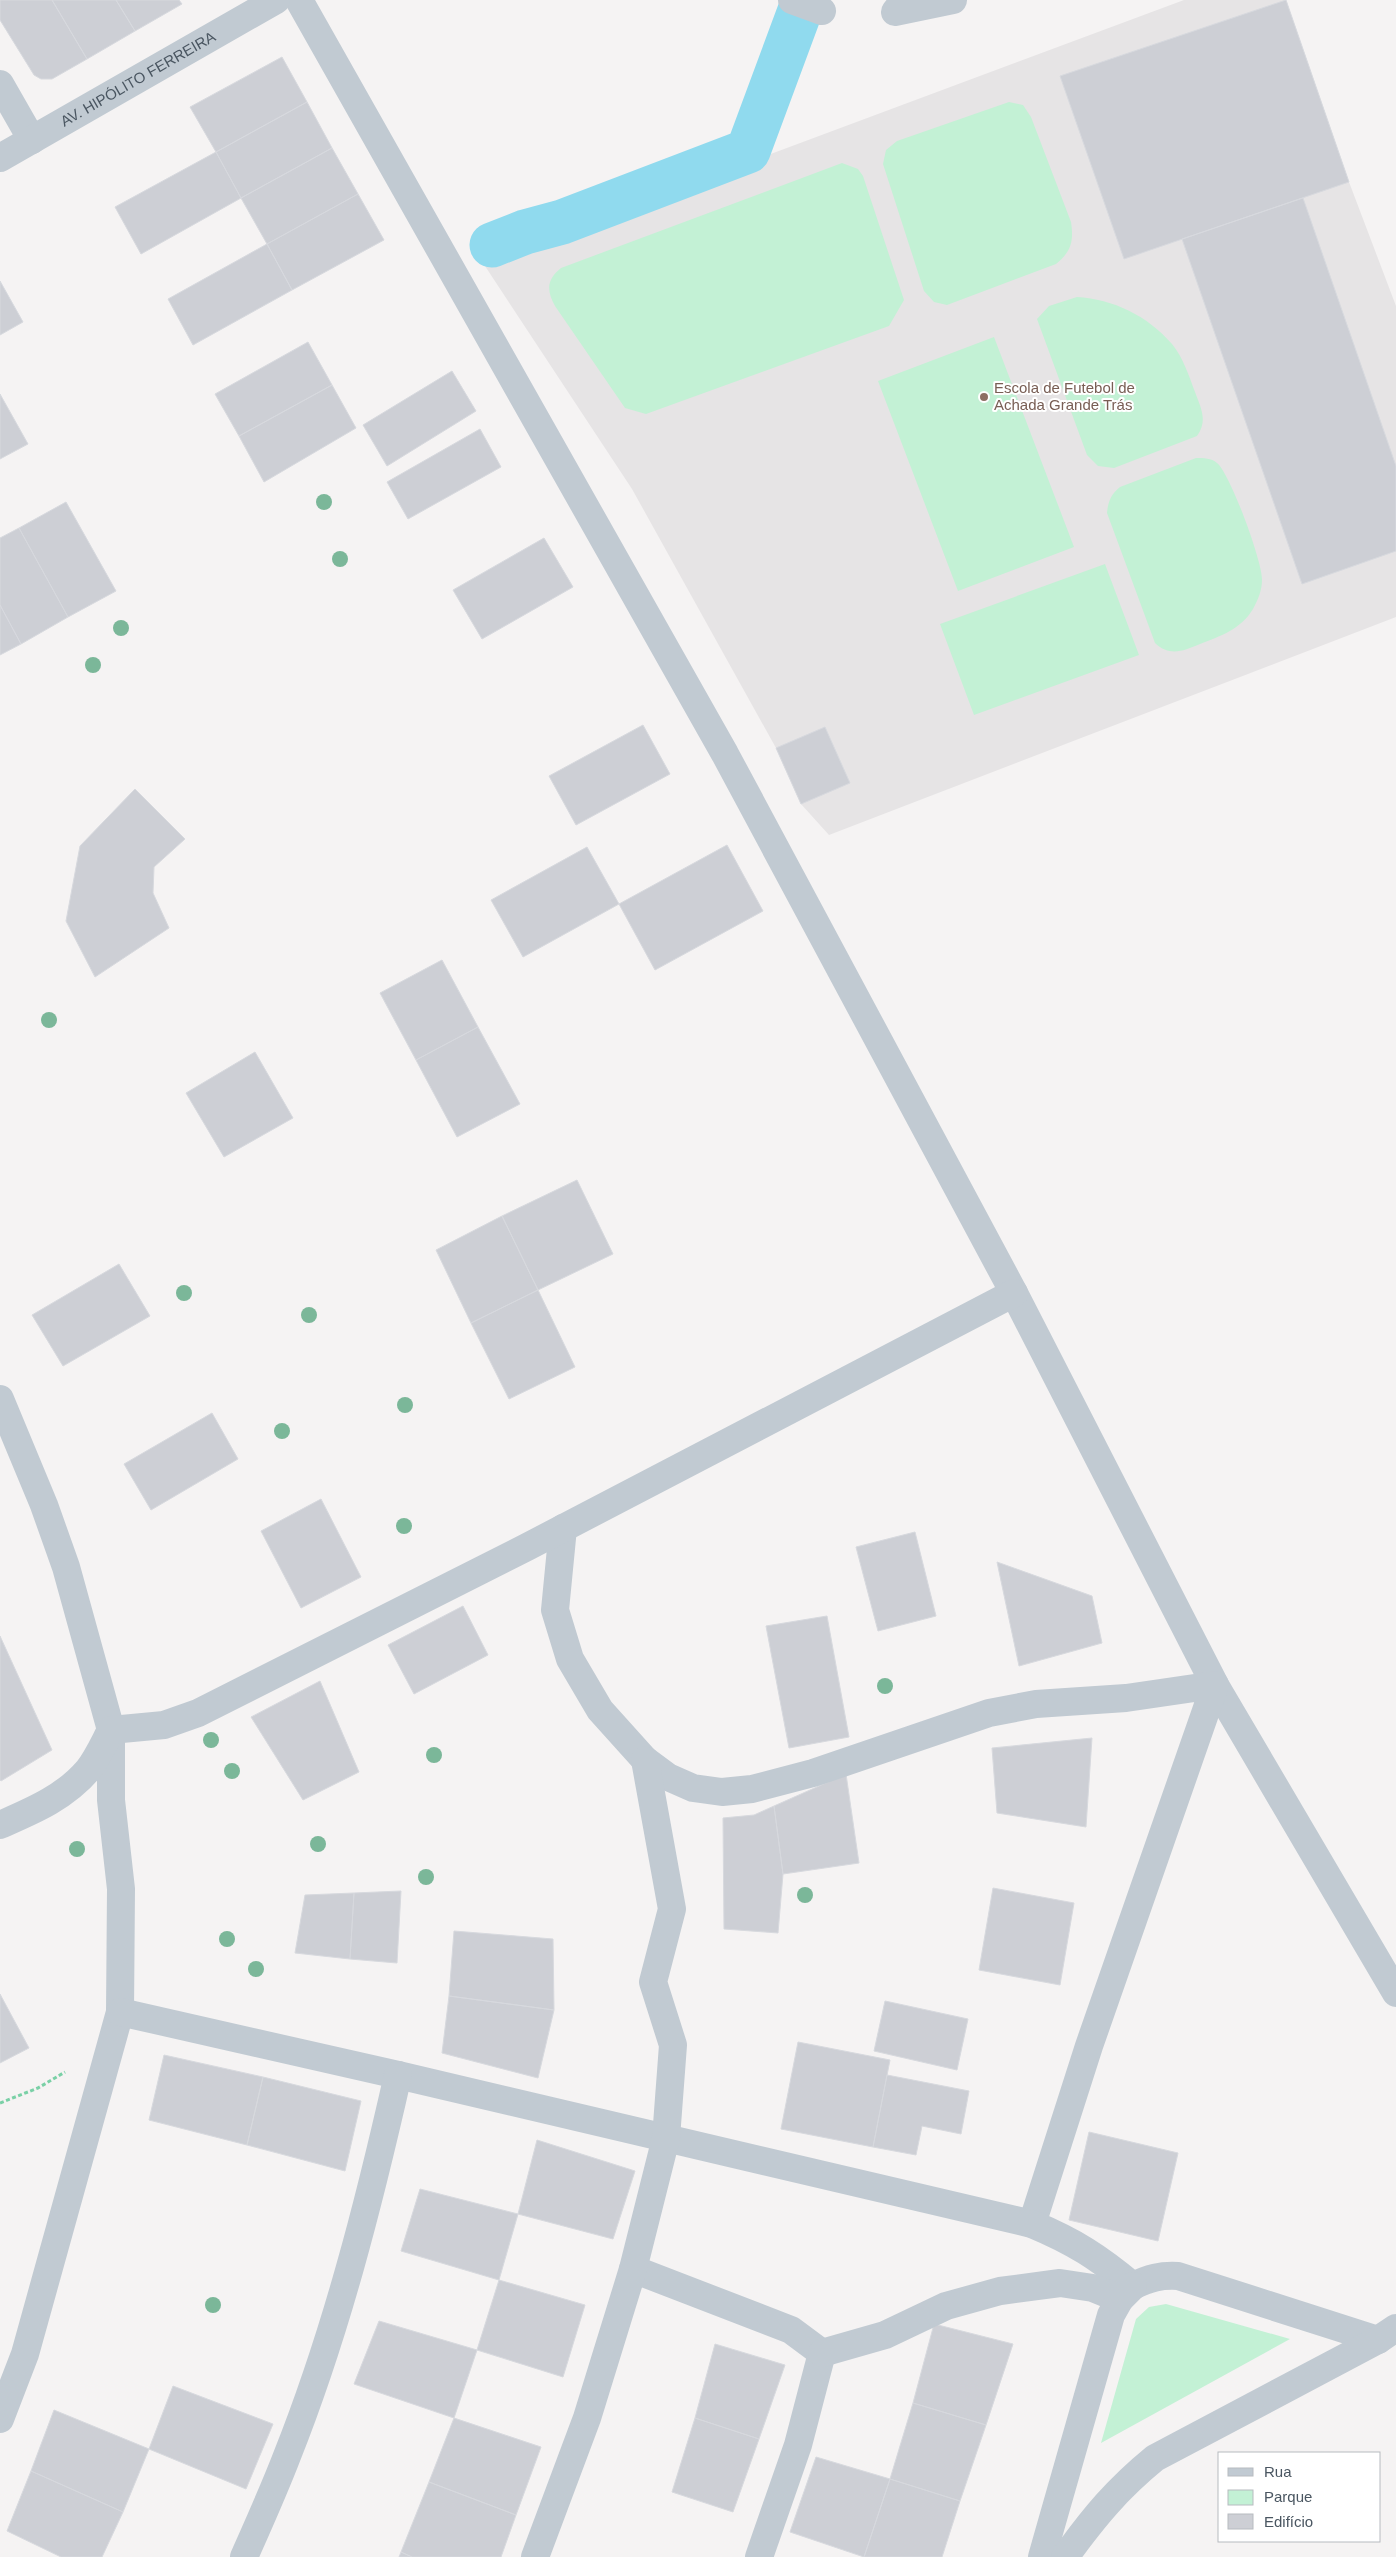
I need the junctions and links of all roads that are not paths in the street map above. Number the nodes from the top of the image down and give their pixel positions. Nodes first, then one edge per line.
1 (276, 0) edge
2 (299, 0) edge
3 (792, 0) edge
4 (904, 0) edge
5 (953, 0) edge
6 (822, 11) dead end
7 (0, 84) edge
8 (32, 140) junction
9 (0, 158) edge
10 (1014, 1293) junction
11 (0, 1399) edge
12 (563, 1528) junction
13 (1215, 1685) junction
14 (111, 1730) junction
15 (645, 1760) junction
16 (0, 1825) edge
17 (1396, 1993) edge
18 (120, 2012) junction
19 (398, 2074) junction
20 (666, 2138) junction
21 (1032, 2224) junction
22 (633, 2269) junction
23 (1127, 2292) junction
24 (1387, 2334) edge
25 (822, 2353) junction
26 (0, 2420) edge
27 (244, 2557) edge
28 (535, 2557) edge
29 (759, 2557) edge
30 (1042, 2557) edge
31 (1065, 2557) edge

1 - 8 street, AV. HIPÓLITO FERREIRA
2 - 10 street
3 - 6 street
4 - 5 street
7 - 8 street
8 - 9 street, AV. HIPÓLITO FERREIRA
10 - 12 street
10 - 13 street
11 - 14 street
12 - 14 street
12 - 15 street
13 - 15 street
13 - 17 street
13 - 21 street
14 - 16 street
14 - 18 street
15 - 20 street
18 - 19 street
18 - 26 street
19 - 20 street
19 - 27 street
20 - 21 street
20 - 22 street
21 - 23 street
22 - 25 street
22 - 28 street
23 - 24 street
23 - 25 street
23 - 30 street
24 - 31 street
25 - 29 street

